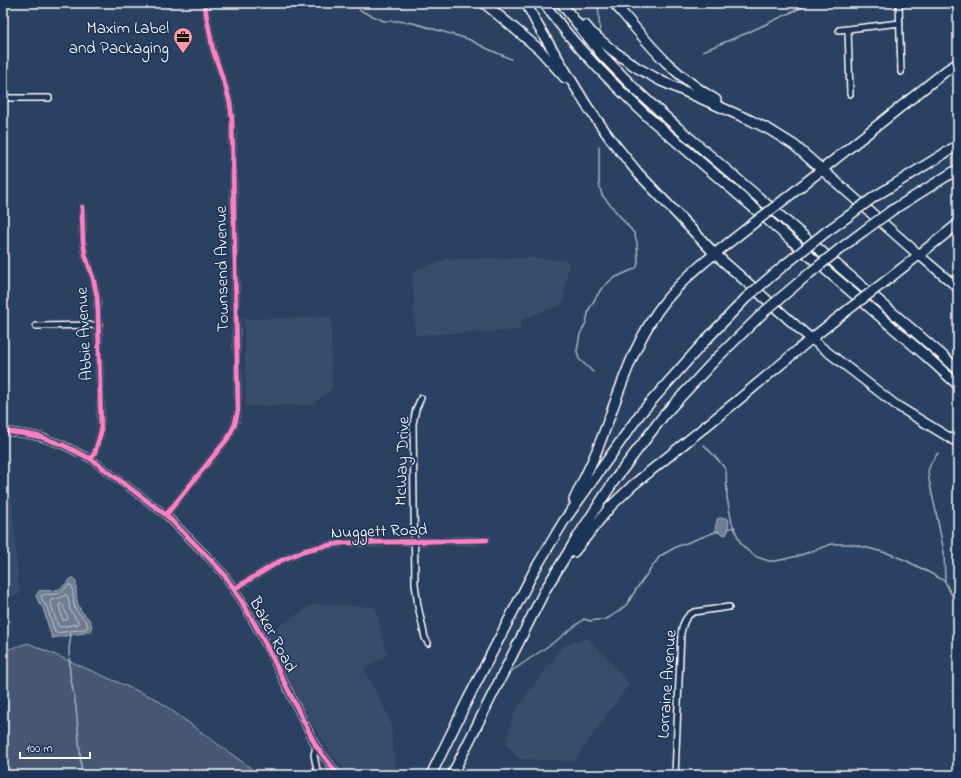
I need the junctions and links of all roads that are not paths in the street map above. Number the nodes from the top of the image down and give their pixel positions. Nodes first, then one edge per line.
1 (204, 3) edge
2 (484, 3) edge
3 (526, 3) edge
4 (544, 3) edge
5 (561, 3) edge
6 (566, 3) edge
7 (614, 3) edge
8 (899, 3) edge
9 (900, 23) junction
10 (848, 29) junction
11 (839, 30) dead end
12 (958, 63) edge
13 (901, 72) dead end
14 (850, 94) dead end
15 (3, 98) edge
16 (49, 98) dead end
17 (587, 106) junction
18 (743, 117) junction
19 (957, 145) edge
20 (958, 169) edge
21 (822, 170) junction
22 (82, 207) dead end
23 (958, 224) edge
24 (714, 254) junction
25 (918, 255) junction
26 (958, 288) edge
27 (99, 325) junction
28 (36, 326) dead end
29 (811, 339) junction
30 (958, 370) edge
31 (958, 385) edge
32 (421, 398) dead end
33 (3, 431) edge
34 (958, 443) edge
35 (91, 459) junction
36 (166, 515) junction
37 (564, 521) junction
38 (487, 540) dead end
39 (414, 541) junction
40 (234, 589) junction
41 (545, 590) junction
42 (729, 607) dead end
43 (428, 643) dead end
44 (316, 746) junction
45 (318, 775) edge
46 (338, 775) edge
47 (431, 775) edge
48 (452, 775) edge
49 (675, 775) edge

1 - 36 street, Townsend Avenue
2 - 17 highway
3 - 17 highway
4 - 31 highway
5 - 30 highway
6 - 18 highway
7 - 18 highway
8 - 9 street
9 - 10 street
9 - 13 street
10 - 11 street
10 - 14 street
12 - 21 highway
15 - 16 street
17 - 24 highway
18 - 21 highway
19 - 37 highway, bridge
20 - 41 highway, bridge
21 - 24 highway, bridge
21 - 25 highway
22 - 27 street, Abbie Avenue
23 - 25 highway
24 - 29 highway
24 - 37 highway
25 - 26 highway
25 - 29 highway, bridge
27 - 28 street
27 - 35 street, Abbie Avenue
29 - 34 highway
29 - 41 highway
32 - 39 street, McWay Drive
33 - 35 street, Baker Road
35 - 36 street, Baker Road
36 - 40 street, Baker Road
37 - 47 highway
38 - 39 street, Nuggett Road
39 - 40 street, Nuggett Road
39 - 43 street, McWay Drive
40 - 44 street, Baker Road
41 - 48 highway
42 - 49 street, Lorraine Avenue
44 - 45 street
44 - 46 street, Baker Road

